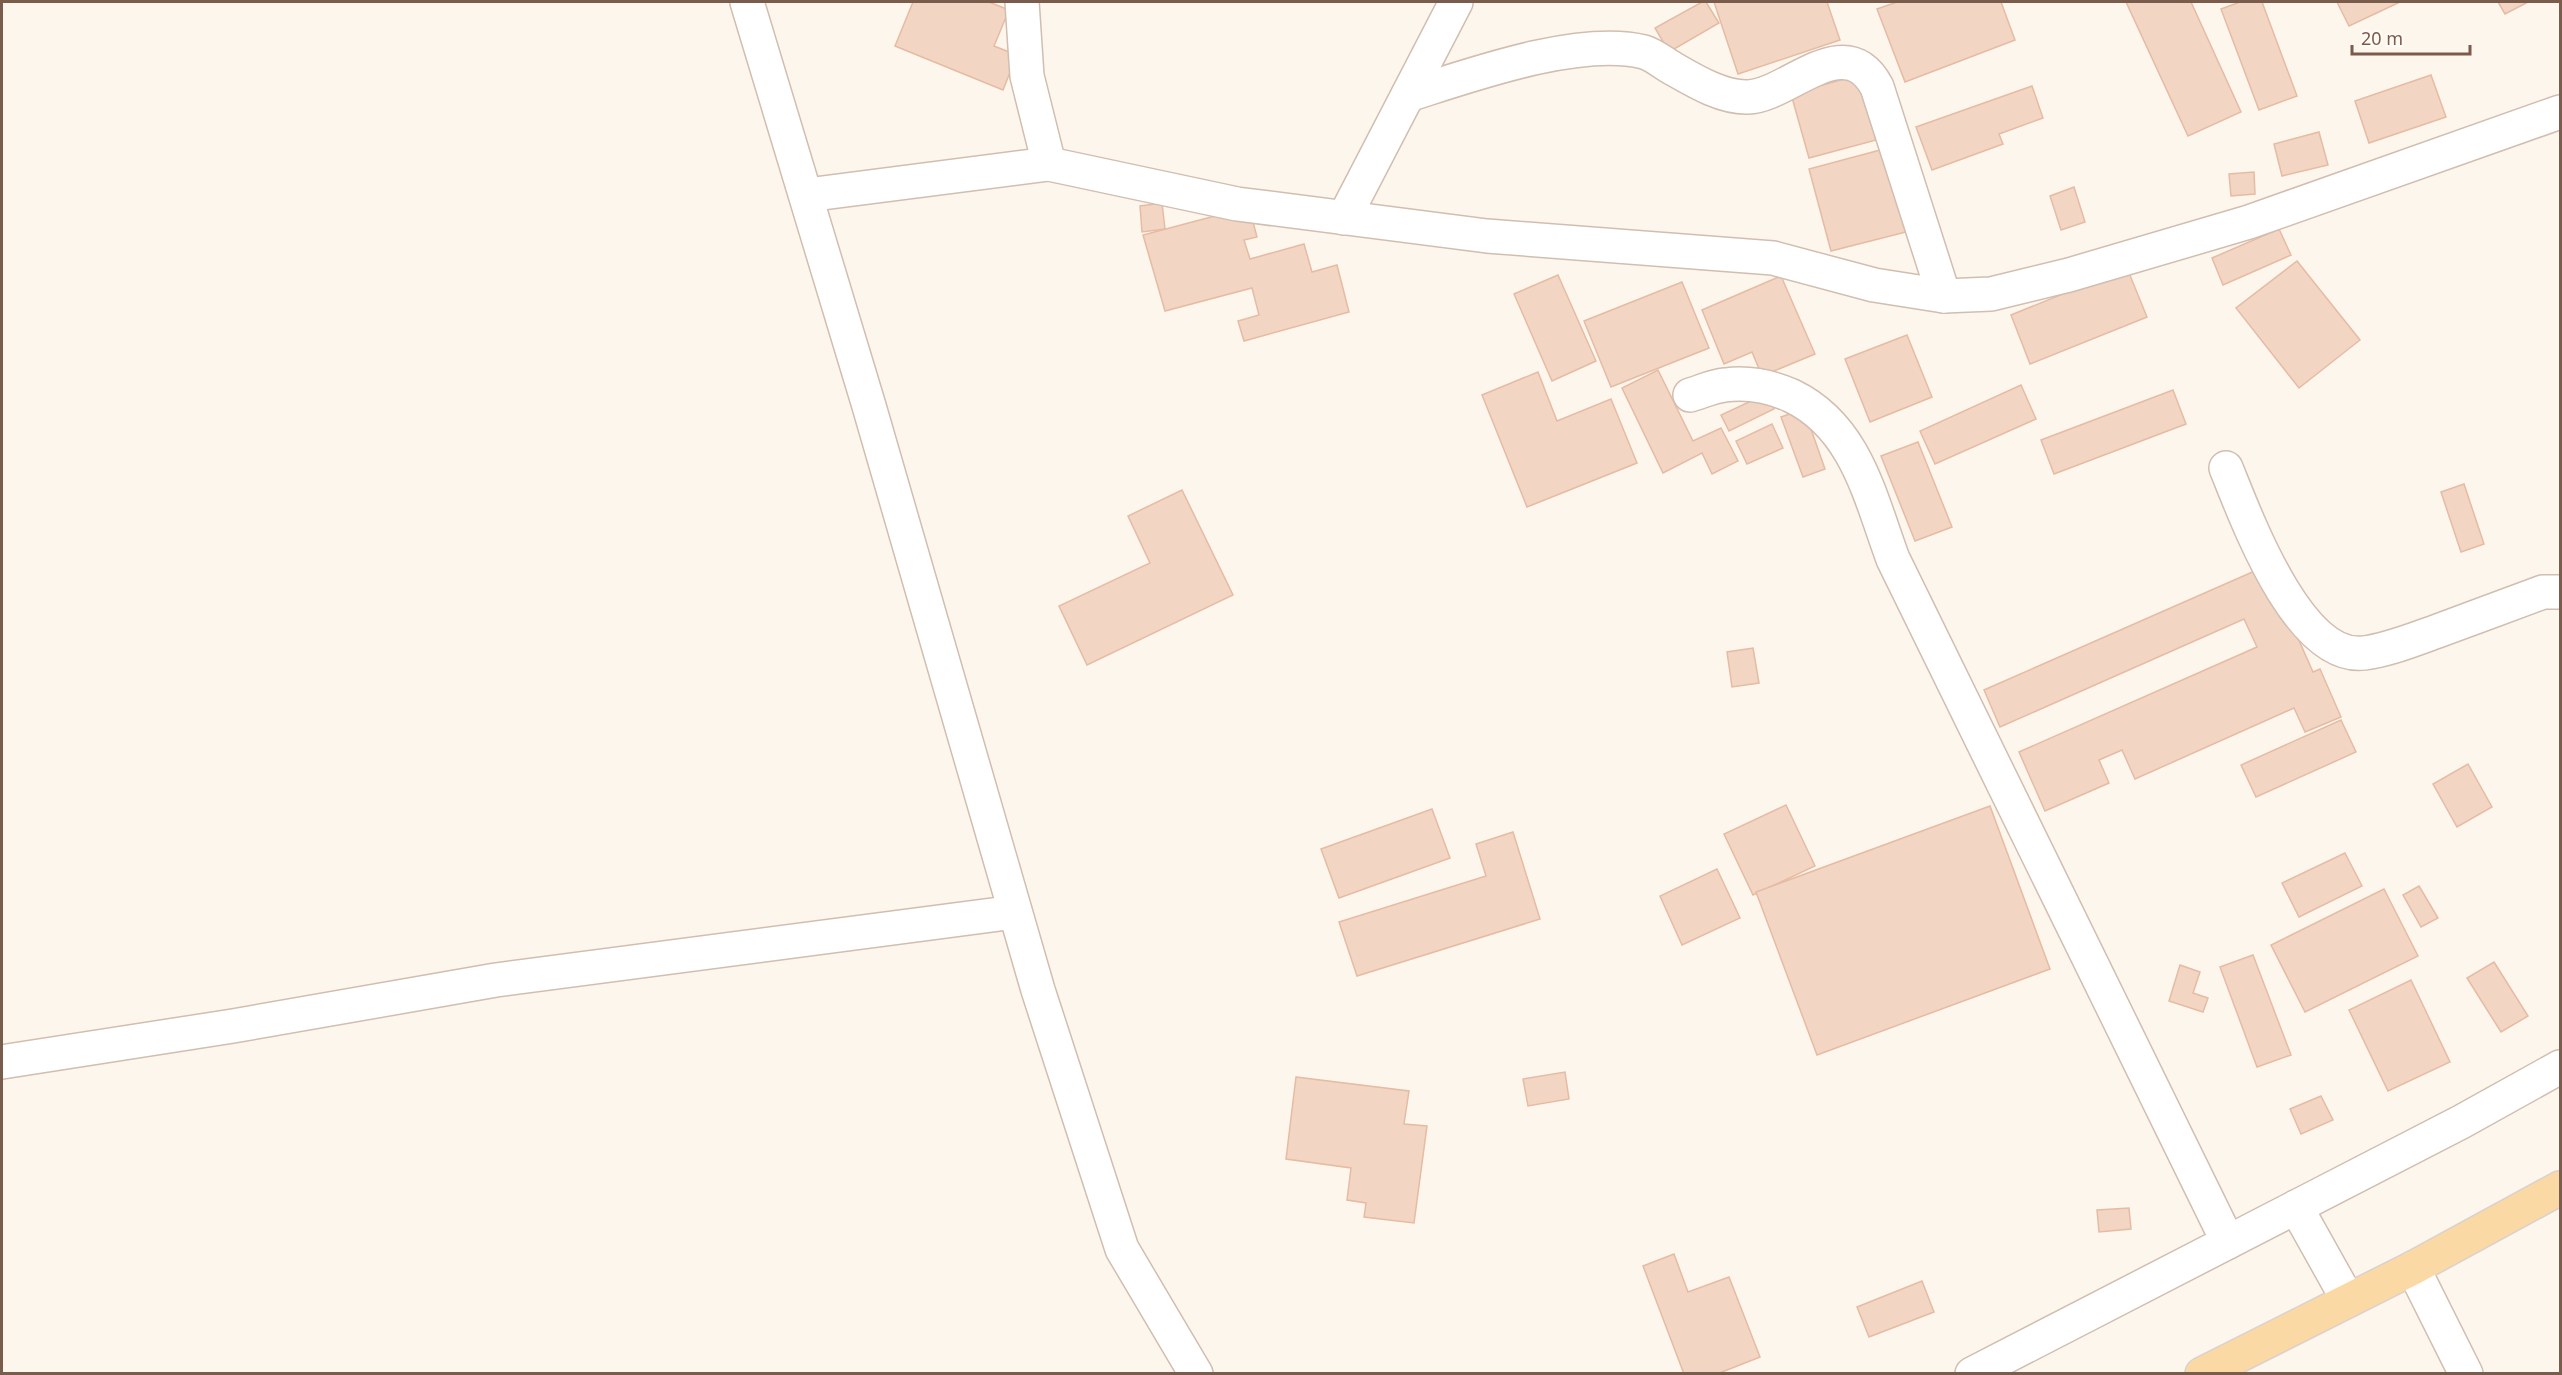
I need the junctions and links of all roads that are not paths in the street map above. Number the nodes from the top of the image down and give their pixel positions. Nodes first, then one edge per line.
1 (747, 2) edge
2 (1022, 2) edge
3 (1456, 2) edge
4 (1408, 95) junction
5 (2560, 112) edge
6 (1049, 165) junction
7 (807, 195) junction
8 (1344, 218) junction
9 (1944, 296) junction
10 (1690, 395) dead end
11 (2226, 468) dead end
12 (2560, 592) edge
13 (1015, 912) junction
14 (2, 1062) edge
15 (2560, 1067) edge
16 (2560, 1188) edge
17 (2296, 1207) junction
18 (2228, 1242) junction
19 (2413, 1268) junction
20 (2348, 1300) junction
21 (1196, 1374) edge
22 (1972, 1374) edge
23 (2202, 1374) edge
24 (2466, 1374) edge

1 - 7 street
2 - 6 street
3 - 4 street
4 - 8 street
4 - 9 street
5 - 9 street
6 - 7 street
6 - 8 street
7 - 13 street
8 - 9 street
10 - 18 street
11 - 12 street
13 - 14 street
13 - 21 street
15 - 17 street
16 - 19 main road
17 - 18 street
17 - 20 street
18 - 22 street
19 - 20 main road
19 - 24 street
20 - 23 main road

